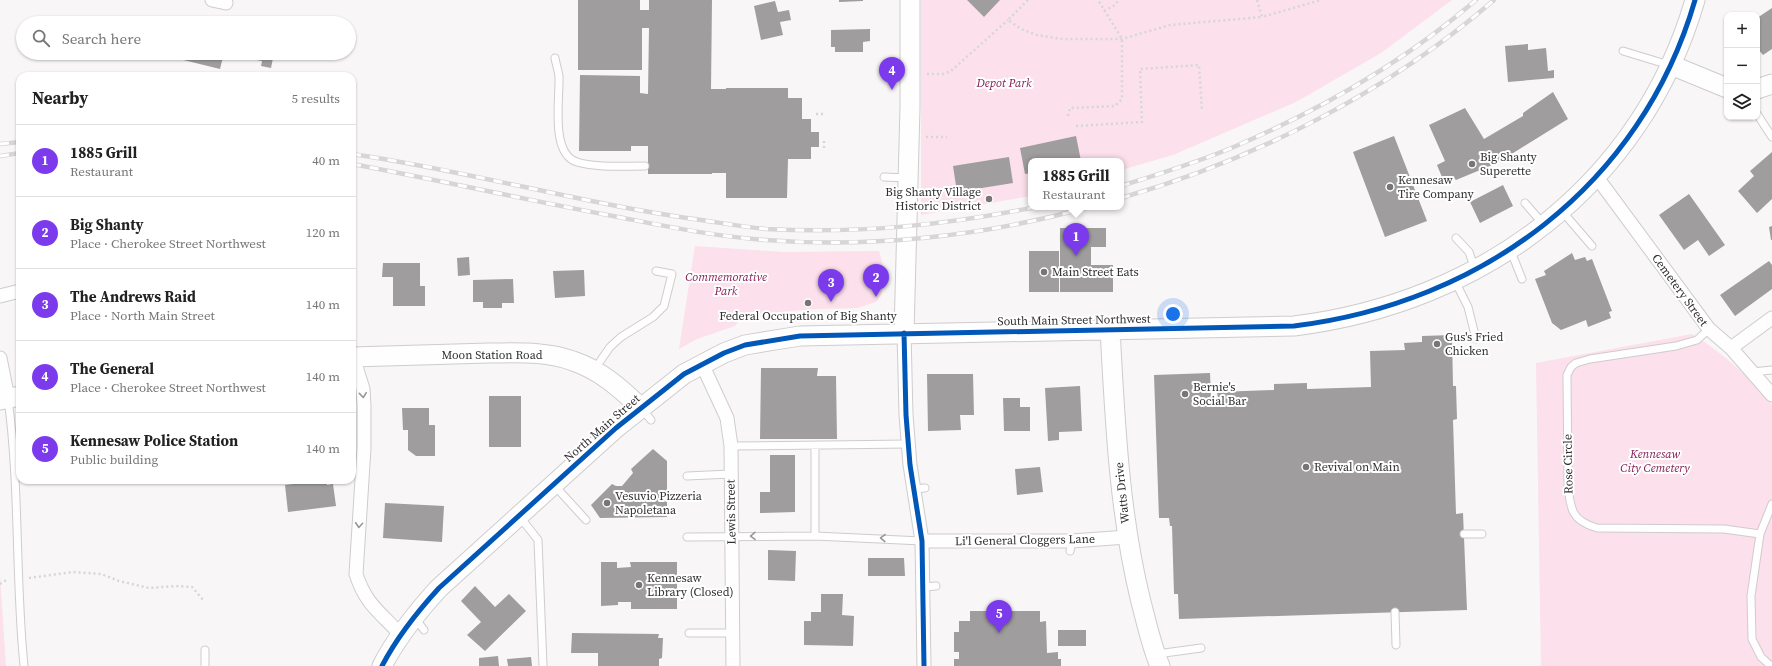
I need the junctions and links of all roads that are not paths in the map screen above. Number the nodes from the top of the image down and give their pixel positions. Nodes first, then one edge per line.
1 (212, 0) edge
2 (910, 0) edge
3 (1694, 0) edge
4 (226, 3) dead end
5 (1623, 51) dead end
6 (555, 58) dead end
7 (1671, 66) junction
8 (1772, 84) edge
9 (1724, 87) edge
10 (1760, 88) edge
11 (1760, 119) edge
12 (1772, 137) edge
13 (644, 166) dead end
14 (1596, 176) junction
15 (884, 177) dead end
16 (908, 178) junction
17 (1525, 203) dead end
18 (1561, 210) junction
19 (1544, 225) junction
20 (1456, 238) dead end
21 (1592, 246) dead end
22 (1510, 249) junction
23 (656, 271) dead end
24 (1475, 271) junction
25 (1522, 279) dead end
26 (1455, 281) junction
27 (16, 292) edge
28 (0, 296) edge
29 (1772, 318) edge
30 (1110, 329) junction
31 (1709, 329) junction
32 (904, 333) junction
33 (1476, 339) dead end
34 (1731, 348) junction
35 (356, 357) edge
36 (0, 358) edge
37 (702, 364) junction
38 (356, 369) edge
39 (594, 370) junction
40 (1772, 370) edge
41 (1752, 372) junction
42 (1772, 395) edge
43 (9, 398) edge
44 (646, 413) junction
45 (908, 444) junction
46 (730, 446) junction
47 (815, 446) junction
48 (731, 474) junction
49 (687, 476) dead end
50 (554, 484) junction
51 (1772, 504) edge
52 (520, 516) junction
53 (586, 520) dead end
54 (1464, 534) dead end
55 (1482, 534) dead end
56 (1760, 534) junction
57 (732, 536) junction
58 (815, 536) junction
59 (687, 537) dead end
60 (1127, 537) junction
61 (922, 541) junction
62 (936, 586) dead end
63 (923, 587) junction
64 (1395, 612) dead end
65 (689, 633) dead end
66 (732, 633) junction
67 (400, 634) junction
68 (1396, 645) dead end
69 (1201, 648) dead end
70 (205, 650) dead end
71 (1158, 662) edge
72 (24, 666) edge
73 (205, 666) edge
74 (382, 666) edge
75 (543, 666) edge
76 (732, 666) edge
77 (924, 666) edge
78 (1771, 666) edge

1 - 4 street
2 - 16 main road
3 - 7 main road, South Main Street Northwest
5 - 7 lane
6 - 13 lane
7 - 9 main road
7 - 14 main road, South Main Street Northwest
8 - 10 main road
11 - 12 lane
14 - 18 main road, South Main Street Northwest
14 - 31 street, Cemetery Street
15 - 16 lane
16 - 32 main road
17 - 19 lane
18 - 19 main road, South Main Street Northwest
18 - 21 lane
19 - 22 main road, South Main Street Northwest
20 - 24 lane
22 - 24 main road, South Main Street Northwest
22 - 25 lane
23 - 39 lane
24 - 26 main road, South Main Street Northwest
26 - 30 main road, South Main Street Northwest
26 - 33 lane
27 - 28 street
29 - 34 street
30 - 32 main road, South Main Street Northwest
30 - 60 main road, Watts Drive
31 - 34 street, Cemetery Street
31 - 56 lane, Rose Circle
32 - 37 main road, North Main Street
32 - 45 street
34 - 41 street, Cemetery Street
35 - 39 main road, Moon Station Road
36 - 43 street
37 - 44 main road, North Main Street
37 - 46 street, Lewis Street
38 -> 67 street
39 - 44 main road, Moon Station Road
40 - 41 lane
41 - 42 street, Cemetery Street
43 - 72 lane
44 - 50 main road, North Main Street
45 - 47 lane
45 - 61 street
46 - 47 lane
46 - 48 street, Lewis Street
47 - 58 lane
48 - 49 lane
48 - 57 street, Lewis Street
50 - 52 main road, North Main Street
50 - 53 lane
51 - 56 lane
52 - 67 main road, North Main Street
52 - 75 lane
54 - 55 lane
56 - 78 lane
58 -> 57 lane
57 - 59 lane
57 - 66 street, Lewis Street
61 -> 58 lane
60 - 61 street, Li'l General Cloggers Lane
60 - 71 main road, Watts Drive
61 - 63 street
62 - 63 lane
63 - 77 street
64 - 68 lane
65 - 66 lane
66 - 76 street, Lewis Street
67 - 74 main road, North Main Street
69 - 71 lane
70 - 73 lane

